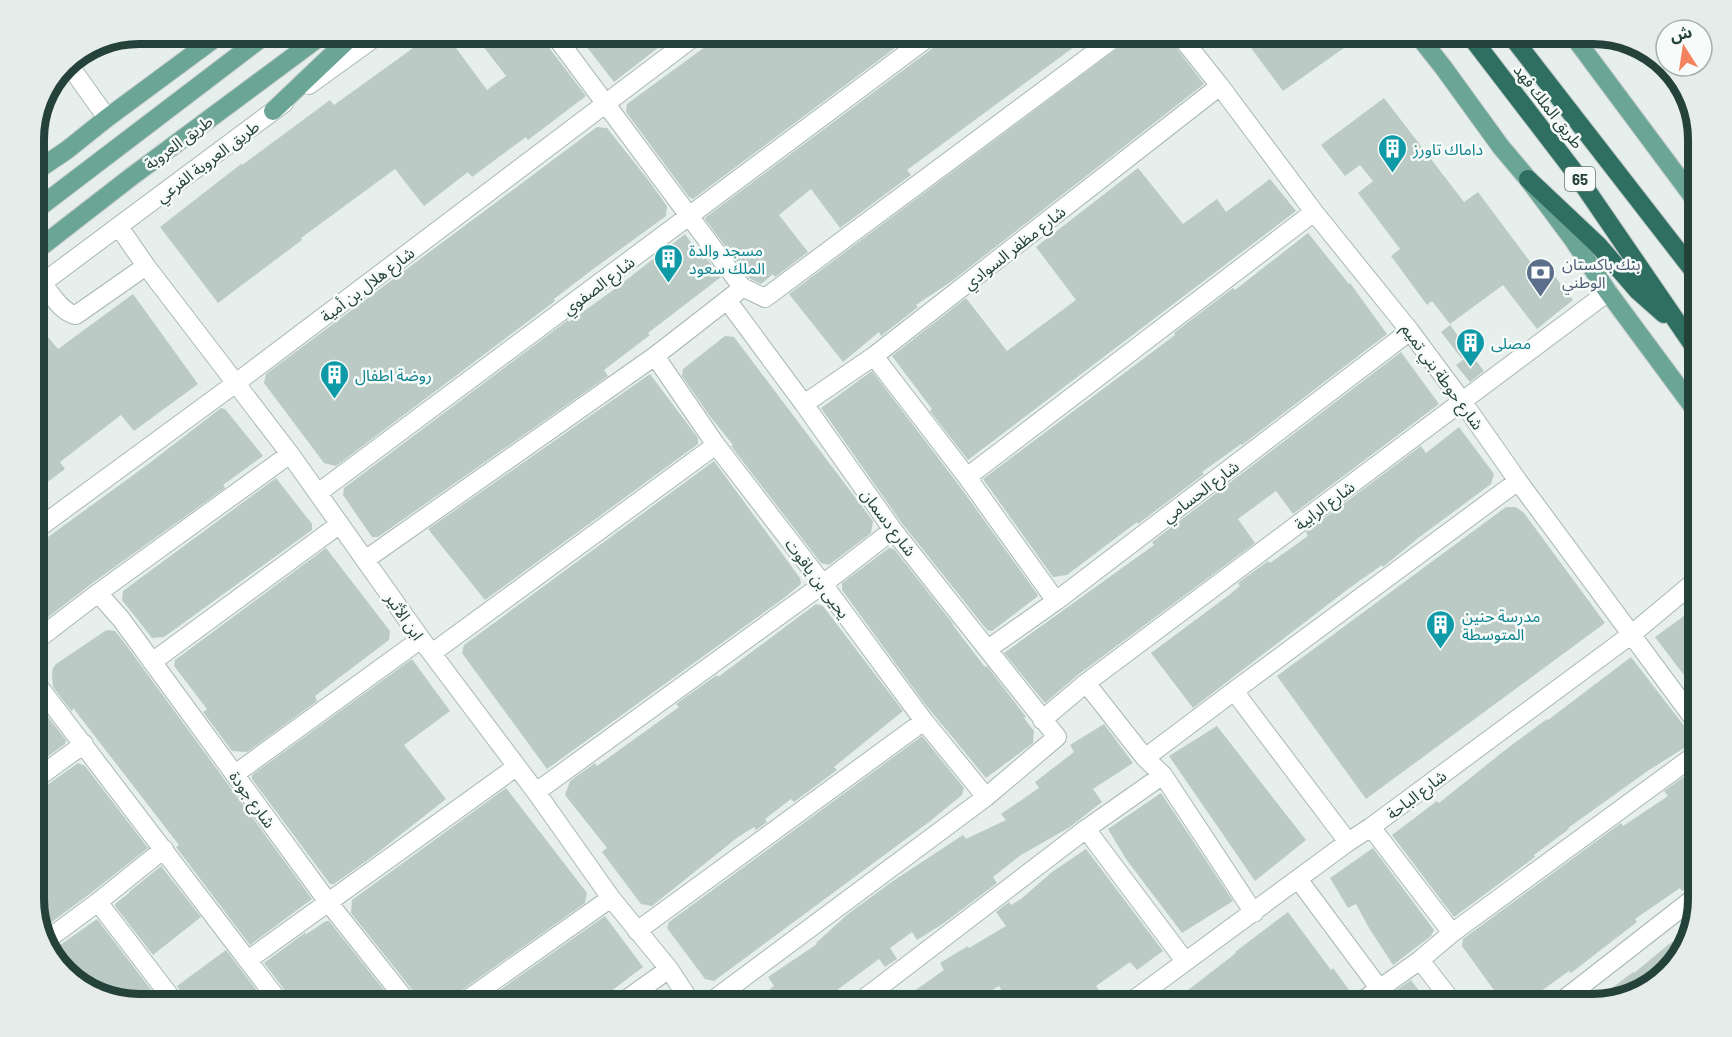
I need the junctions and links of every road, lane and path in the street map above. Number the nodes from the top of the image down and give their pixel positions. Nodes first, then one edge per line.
1 (207, 44) edge
2 (254, 44) edge
3 (311, 44) edge
4 (343, 44) edge
5 (366, 44) edge
6 (561, 44) edge
7 (685, 44) edge
8 (919, 44) edge
9 (1106, 44) edge
10 (1187, 44) edge
11 (1425, 44) edge
12 (1476, 44) edge
13 (1518, 44) edge
14 (1579, 44) edge
15 (73, 70) edge
16 (1220, 86) junction
17 (606, 104) junction
18 (273, 111) junction
19 (107, 118) junction
20 (44, 166) edge
21 (1528, 179) junction
22 (1688, 189) edge
23 (44, 204) edge
24 (1314, 212) junction
25 (690, 216) junction
26 (119, 227) junction
27 (44, 245) edge
28 (1688, 264) edge
29 (146, 266) junction
30 (44, 283) edge
31 (742, 287) junction
32 (44, 292) edge
33 (1608, 292) junction
34 (728, 300) junction
35 (1410, 331) junction
36 (1683, 331) junction
37 (1688, 338) edge
38 (655, 356) junction
39 (874, 356) junction
40 (236, 383) junction
41 (1688, 400) edge
42 (1462, 401) junction
43 (804, 404) junction
44 (716, 445) junction
45 (290, 454) junction
46 (967, 477) junction
47 (1518, 482) junction
48 (318, 493) junction
49 (44, 524) edge
50 (340, 524) junction
51 (893, 530) junction
52 (366, 560) junction
53 (823, 584) junction
54 (1688, 587) edge
55 (98, 593) junction
56 (1056, 601) junction
57 (1632, 634) junction
58 (44, 635) edge
59 (426, 646) junction
60 (988, 649) junction
61 (152, 662) junction
62 (1086, 683) junction
63 (1234, 691) junction
64 (44, 693) edge
65 (1688, 711) edge
66 (1042, 720) junction
67 (924, 722) junction
68 (84, 744) junction
69 (1145, 758) junction
70 (1688, 760) edge
71 (516, 768) junction
72 (44, 773) edge
73 (235, 774) junction
74 (1163, 775) junction
75 (536, 792) junction
76 (986, 797) junction
77 (1371, 827) junction
78 (1086, 829) junction
79 (1348, 842) junction
80 (164, 849) junction
81 (1298, 879) junction
82 (610, 898) junction
83 (98, 902) junction
84 (328, 902) junction
85 (1688, 903) edge
86 (1254, 913) junction
87 (637, 931) junction
88 (1452, 933) junction
89 (51, 936) edge
90 (248, 960) junction
91 (1185, 960) junction
92 (1420, 960) junction
93 (669, 969) junction
94 (1379, 988) junction
95 (168, 994) edge
96 (274, 994) edge
97 (401, 994) edge
98 (475, 994) edge
99 (634, 994) edge
100 (685, 994) edge
101 (721, 994) edge
102 (870, 994) edge
103 (1141, 994) edge
104 (1371, 994) edge
105 (1446, 994) edge
106 (1571, 994) edge

1 - 19 main road
2 - 23 main road, طريق العروبة
3 - 27 main road, طريق العروبة
4 - 18 main road
5 - 18 street, طريق العروبة الفرعي
6 - 17 street
7 - 17 street, شارع هلال بن أمية
8 - 25 street, شارع الصفوي
9 - 31 street
10 - 16 street, شارع حوطة بني تميم
11 - 21 main road
12 - 36 highway, طريق الملك فهد / 65
13 - 28 highway, طريق الملك فهد / 65
14 - 22 main road
15 - 19 street
16 - 24 street, شارع حوطة بني تميم
16 - 39 street, شارع مظفر السوادي
17 - 25 street
17 - 40 street, شارع هلال بن أمية
18 - 26 street, طريق العروبة الفرعي
19 - 20 main road
21 - 33 main road
21 - 36 highway
24 - 35 street, شارع حوطة بني تميم
24 - 46 street
25 - 31 street
25 - 48 street, شارع الصفوي
26 - 29 street, ابن الأثير
26 - 30 street, طريق العروبة الفرعي
29 - 32 street
29 - 40 street, ابن الأثير
31 - 34 street
33 - 41 main road
33 - 42 street, شارع الرابية
34 - 38 street
34 - 43 street, شارع دسمان
35 - 42 street, شارع حوطة بني تميم
35 - 56 street, شارع الحسامي
36 - 37 highway, طريق الملك فهد / 65
38 - 44 street, يحيى بن ياقوت
38 - 52 street
39 - 43 street, شارع مظفر السوادي
39 - 46 street
40 - 45 street, ابن الأثير
40 - 49 street, شارع هلال بن أمية
42 - 47 street, شارع حوطة بني تميم
42 - 62 street, شارع الرابية
43 - 51 street, شارع دسمان
44 - 53 street, يحيى بن ياقوت
44 - 59 street
45 - 48 street, ابن الأثير
45 - 55 street
46 - 56 street
47 - 57 street, شارع حوطة بني تميم
47 - 63 street
48 - 50 street, ابن الأثير
50 - 52 street, ابن الأثير
50 - 61 street
51 - 53 street
51 - 60 street, شارع دسمان
52 - 59 street, ابن الأثير
53 - 67 street, يحيى بن ياقوت
53 - 75 street
54 - 57 street, شارع الباحة
55 - 58 street
55 - 61 street, شارع جودة
56 - 60 street, شارع الحسامي
57 - 65 street, شارع حوطة بني تميم
57 - 77 street, شارع الباحة
59 - 71 street, ابن الأثير
59 - 73 street
60 - 66 street, شارع دسمان
61 - 73 street, شارع جودة
62 - 66 street, شارع الرابية
62 - 69 street
63 - 69 street
63 - 79 street
64 - 68 street
66 - 76 street, شارع دسمان
67 - 76 street, يحيى بن ياقوت
67 - 87 street
68 - 72 street
68 - 80 street
69 - 74 street
70 - 88 street
71 - 75 street, ابن الأثير
71 - 84 street
73 - 84 street, شارع جودة
74 - 78 street
74 - 86 street
75 - 82 street, ابن الأثير
76 - 101 street
77 - 79 street, شارع الباحة
77 - 88 street
78 - 91 street
78 - 102 street
79 - 81 street, شارع الباحة
80 - 83 street
80 - 90 street
81 - 86 street, شارع الباحة
81 - 94 street
82 - 87 street, ابن الأثير
82 - 98 street
83 - 89 street
83 - 95 street
84 - 90 street
84 - 97 street, شارع جودة
85 - 106 street
86 - 91 street, شارع الباحة
87 - 93 street, ابن الأثير
88 - 92 street
90 - 96 street
91 - 103 street, شارع الباحة
92 - 94 street
92 - 105 street
93 - 99 street
93 - 100 street, ابن الأثير
94 - 104 street

